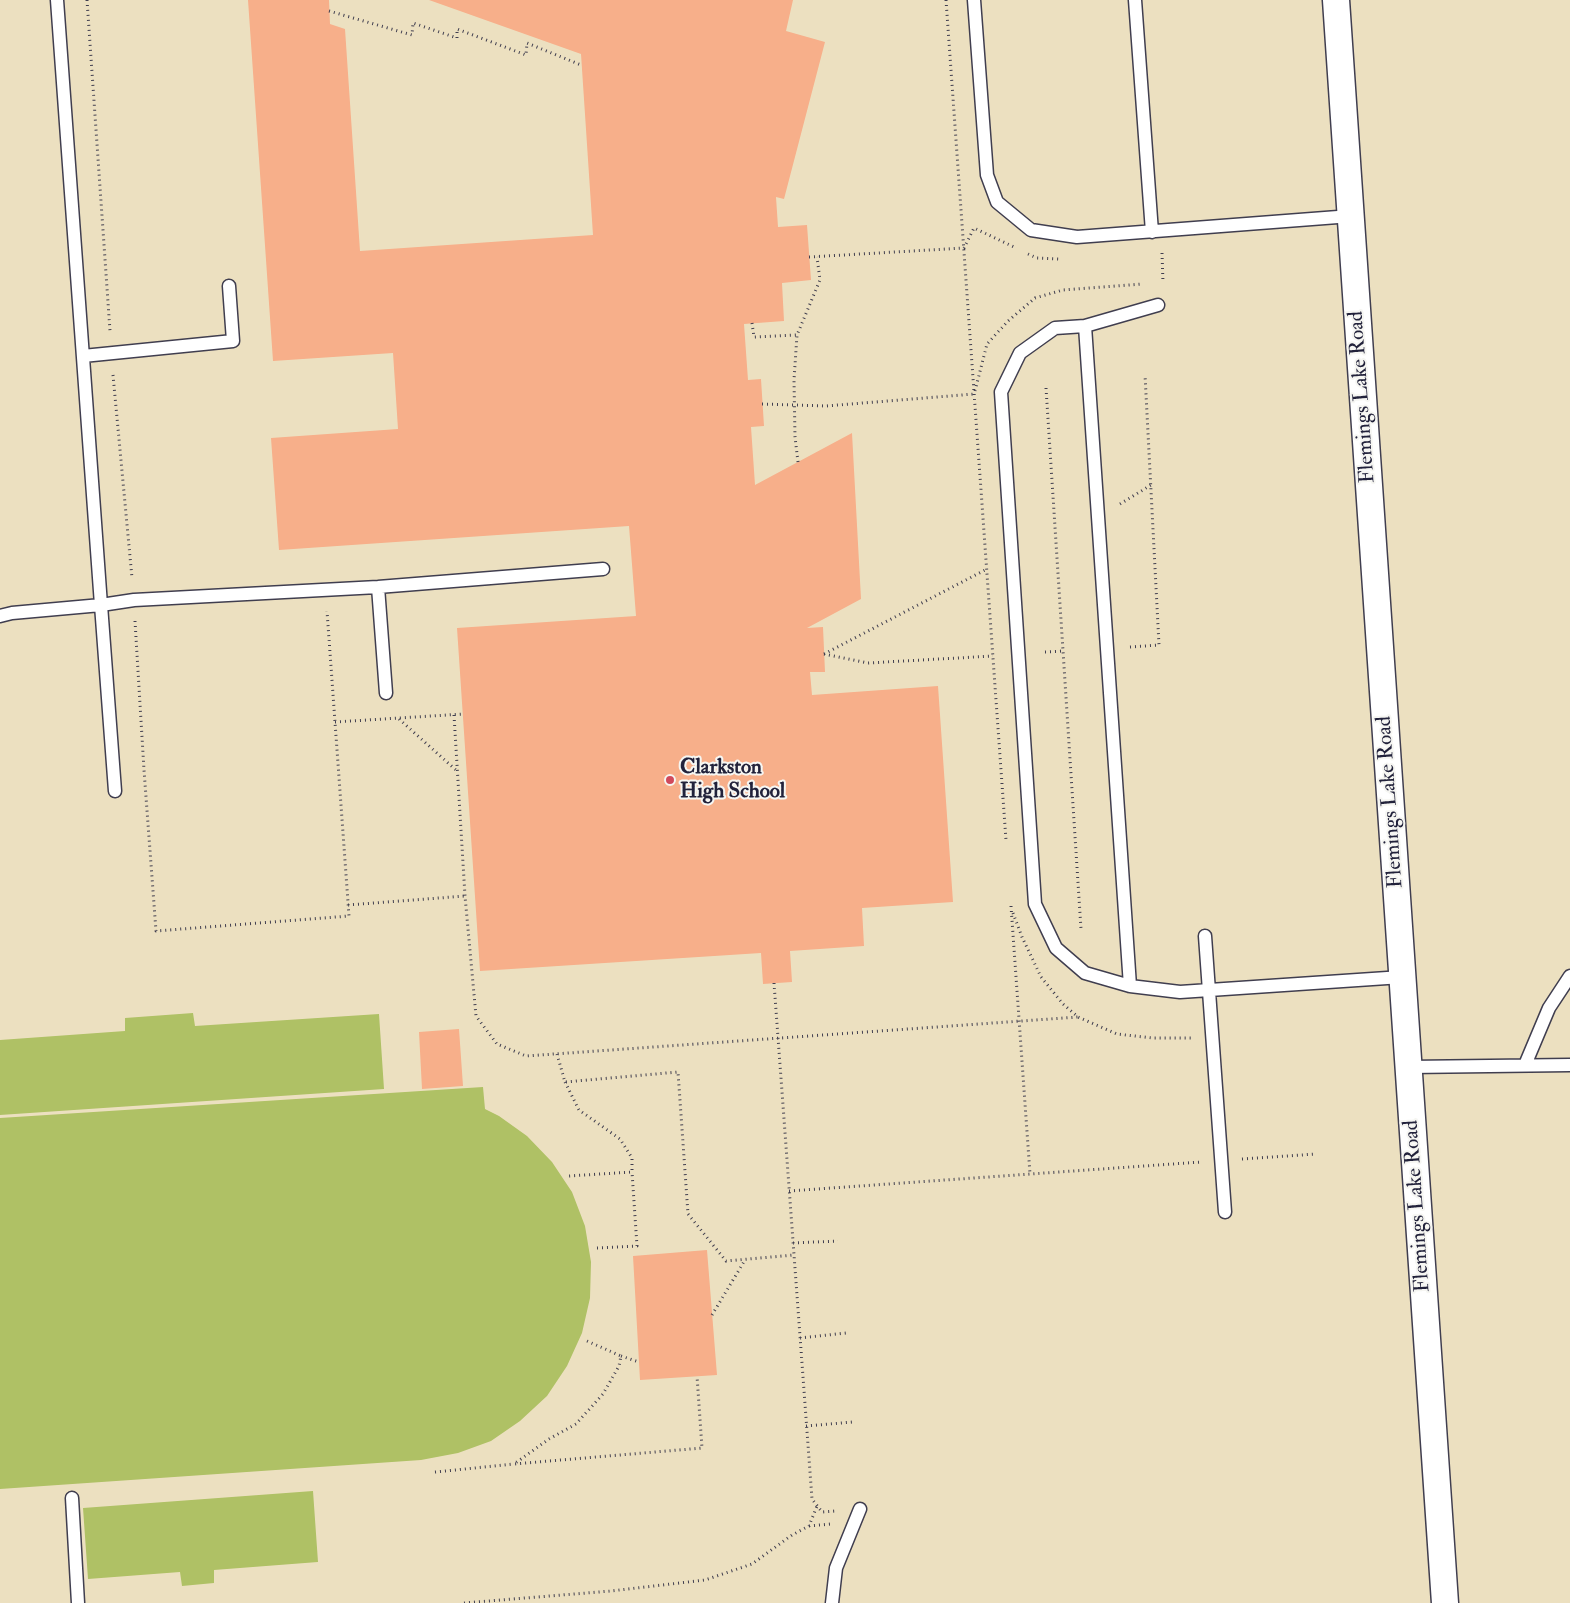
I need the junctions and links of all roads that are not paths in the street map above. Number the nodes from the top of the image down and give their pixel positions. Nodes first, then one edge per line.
1 (56, 0) edge
2 (974, 0) edge
3 (1135, 0) edge
4 (1336, 0) edge
5 (1351, 216) junction
6 (1152, 232) junction
7 (228, 286) dead end
8 (1158, 305) dead end
9 (1085, 326) junction
10 (83, 356) junction
11 (603, 569) dead end
12 (378, 587) junction
13 (101, 605) junction
14 (0, 616) edge
15 (386, 692) dead end
16 (115, 791) dead end
17 (1205, 936) dead end
18 (1570, 976) edge
19 (1402, 977) junction
20 (1130, 986) junction
21 (1209, 990) junction
22 (1570, 1064) edge
23 (1525, 1066) junction
24 (1409, 1067) junction
25 (1225, 1212) dead end
26 (72, 1498) dead end
27 (860, 1509) road end
28 (1438, 1602) edge
29 (78, 1603) edge
30 (832, 1603) edge

1 - 10 lane
2 - 6 lane
3 - 6 lane
4 - 5 street, Flemings Lake Road
5 - 6 lane
5 - 19 street, Flemings Lake Road
7 - 10 lane
8 - 9 lane
9 - 20 lane
9 - 20 lane
10 - 13 lane
11 - 12 lane
12 - 13 lane
12 - 15 lane
13 - 14 lane
13 - 16 lane
17 - 21 lane
18 - 23 lane
19 - 21 lane
19 - 24 street, Flemings Lake Road
20 - 21 lane
21 - 25 lane
22 - 23 lane
23 - 24 lane
24 - 28 street, Flemings Lake Road
26 - 29 lane
27 - 30 lane

